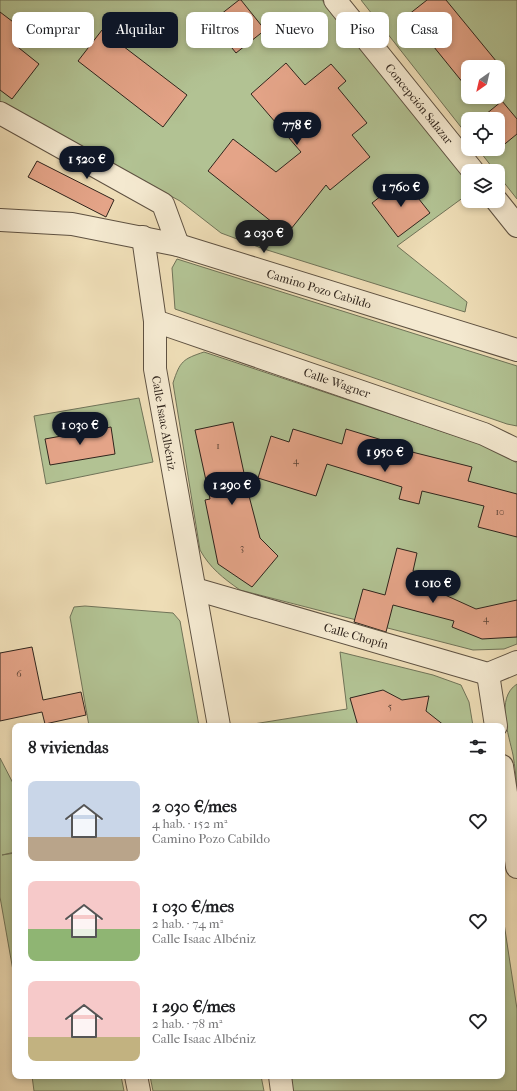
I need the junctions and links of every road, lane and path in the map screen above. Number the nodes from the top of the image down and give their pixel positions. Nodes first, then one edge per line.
1 (335, 0) edge
2 (0, 113) edge
3 (466, 164) edge
4 (503, 208) edge
5 (0, 220) edge
6 (517, 226) edge
7 (143, 238) junction
8 (178, 245) junction
9 (155, 321) junction
10 (517, 350) edge
11 (517, 450) edge
12 (195, 590) junction
13 (517, 662) edge
14 (488, 674) junction
15 (218, 723) edge
16 (496, 723) edge
17 (505, 786) edge
18 (517, 866) edge
19 (137, 1079) edge
20 (280, 1079) edge
21 (139, 1091) edge
22 (282, 1091) edge

1 - 3 street, Concepción Salazar
2 - 8 street
4 - 6 street
5 - 7 street, Camino Pozo Cabildo
7 - 8 street, Camino Pozo Cabildo
7 - 9 street, Calle Isaac Albéniz
8 - 10 street, Camino Pozo Cabildo
9 - 11 street, Calle Wagner
9 - 12 street, Calle Isaac Albéniz
12 - 14 street, Calle Chopín
12 - 15 street, Calle Isaac Albéniz
13 - 14 street
14 - 16 street
17 - 18 street
19 - 21 street
20 - 22 street

